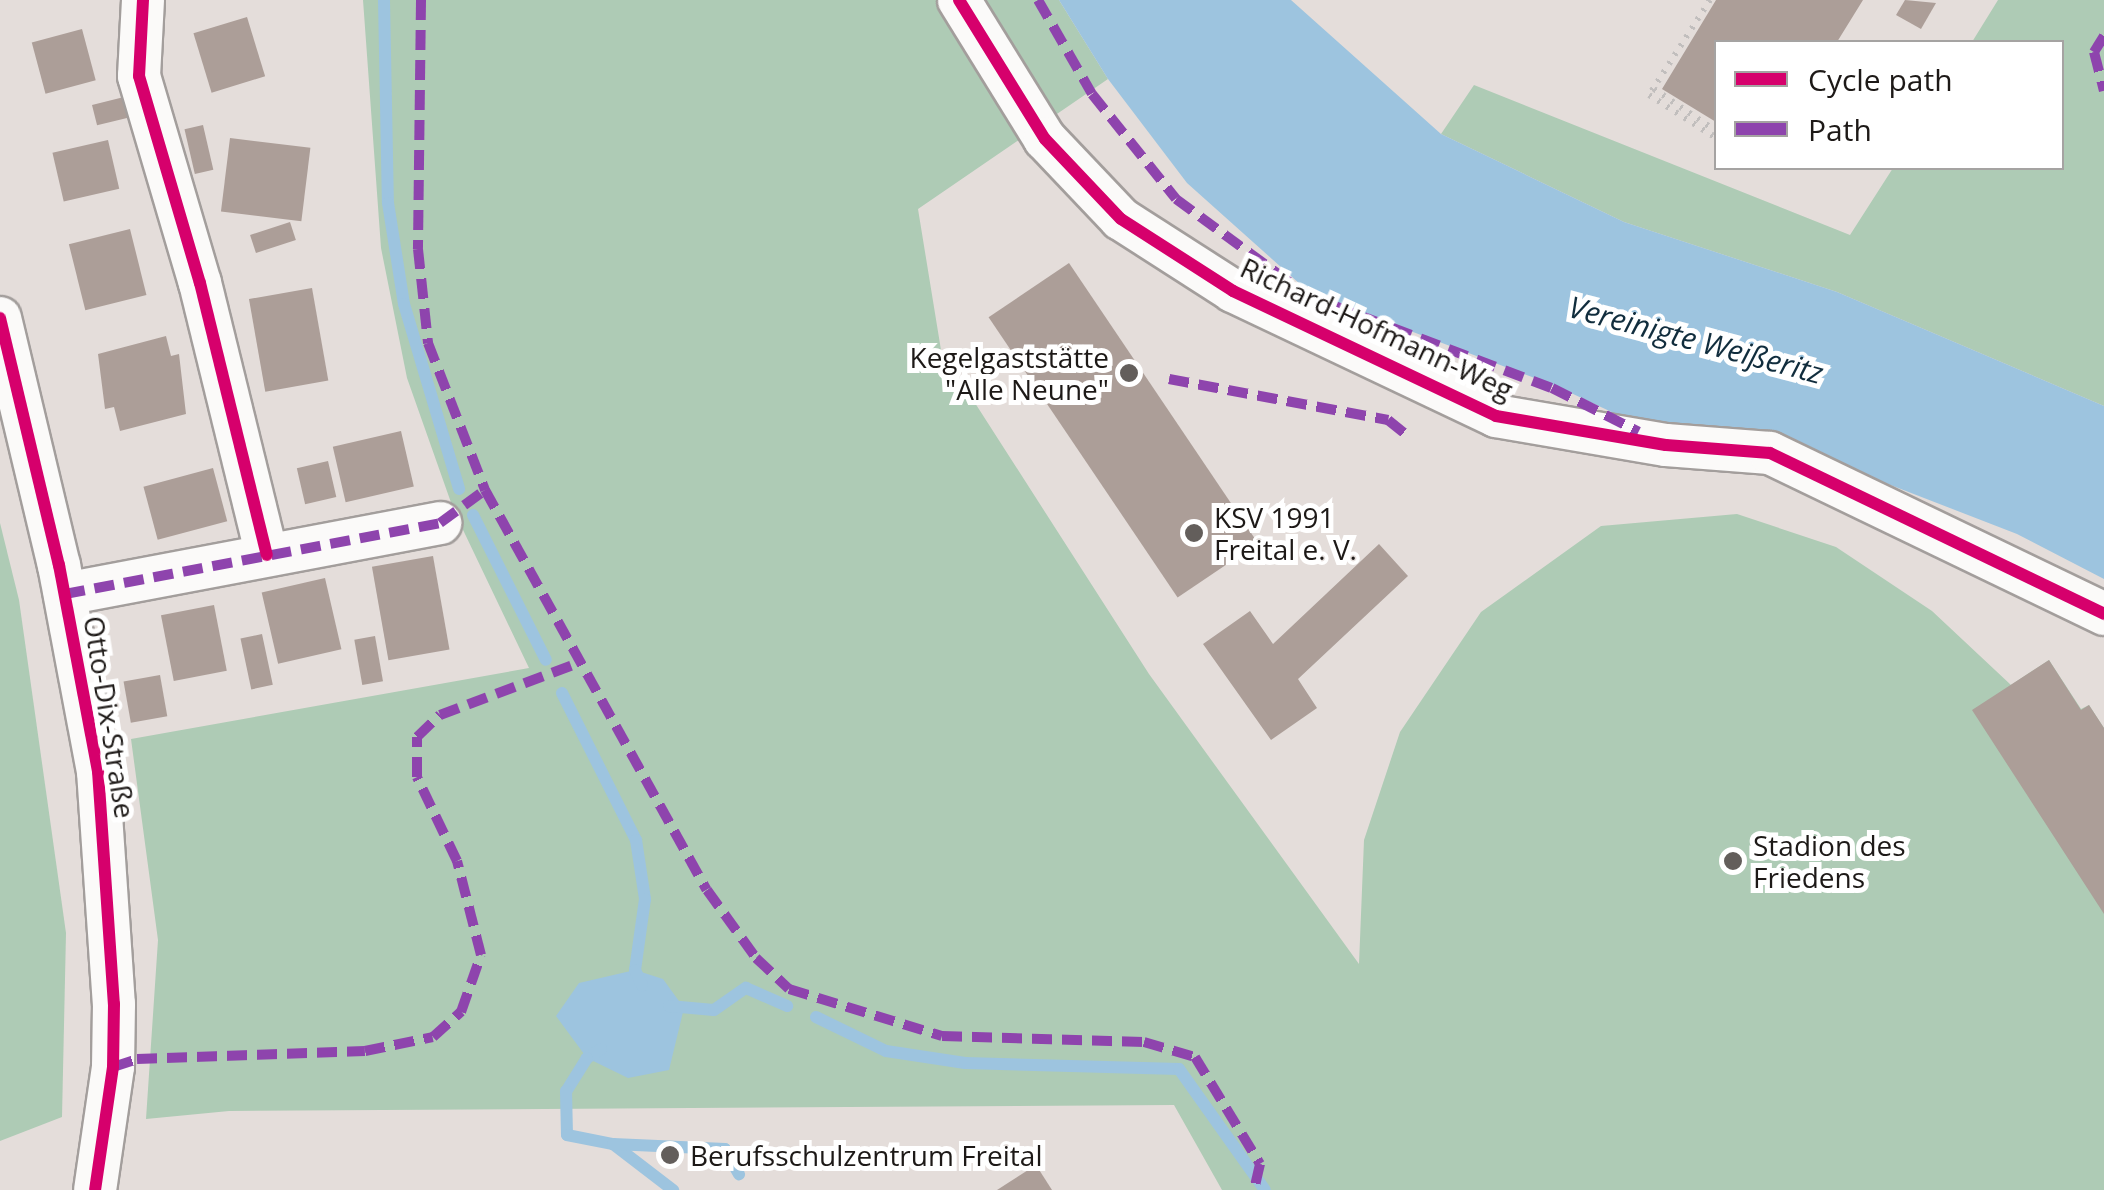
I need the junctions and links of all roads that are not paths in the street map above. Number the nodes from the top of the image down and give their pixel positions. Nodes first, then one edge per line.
1 (143, 0) edge
2 (959, 0) edge
3 (0, 318) edge
4 (440, 523) dead end
5 (267, 555) junction
6 (65, 594) junction
7 (2104, 614) edge
8 (95, 1190) edge

1 - 5 street
2 - 7 street, Richard-Hofmann-Weg
3 - 6 street, Otto-Dix-Straße
4 - 5 street, Otto-Dix-Straße
5 - 6 street, Otto-Dix-Straße
6 - 8 street, Otto-Dix-Straße

